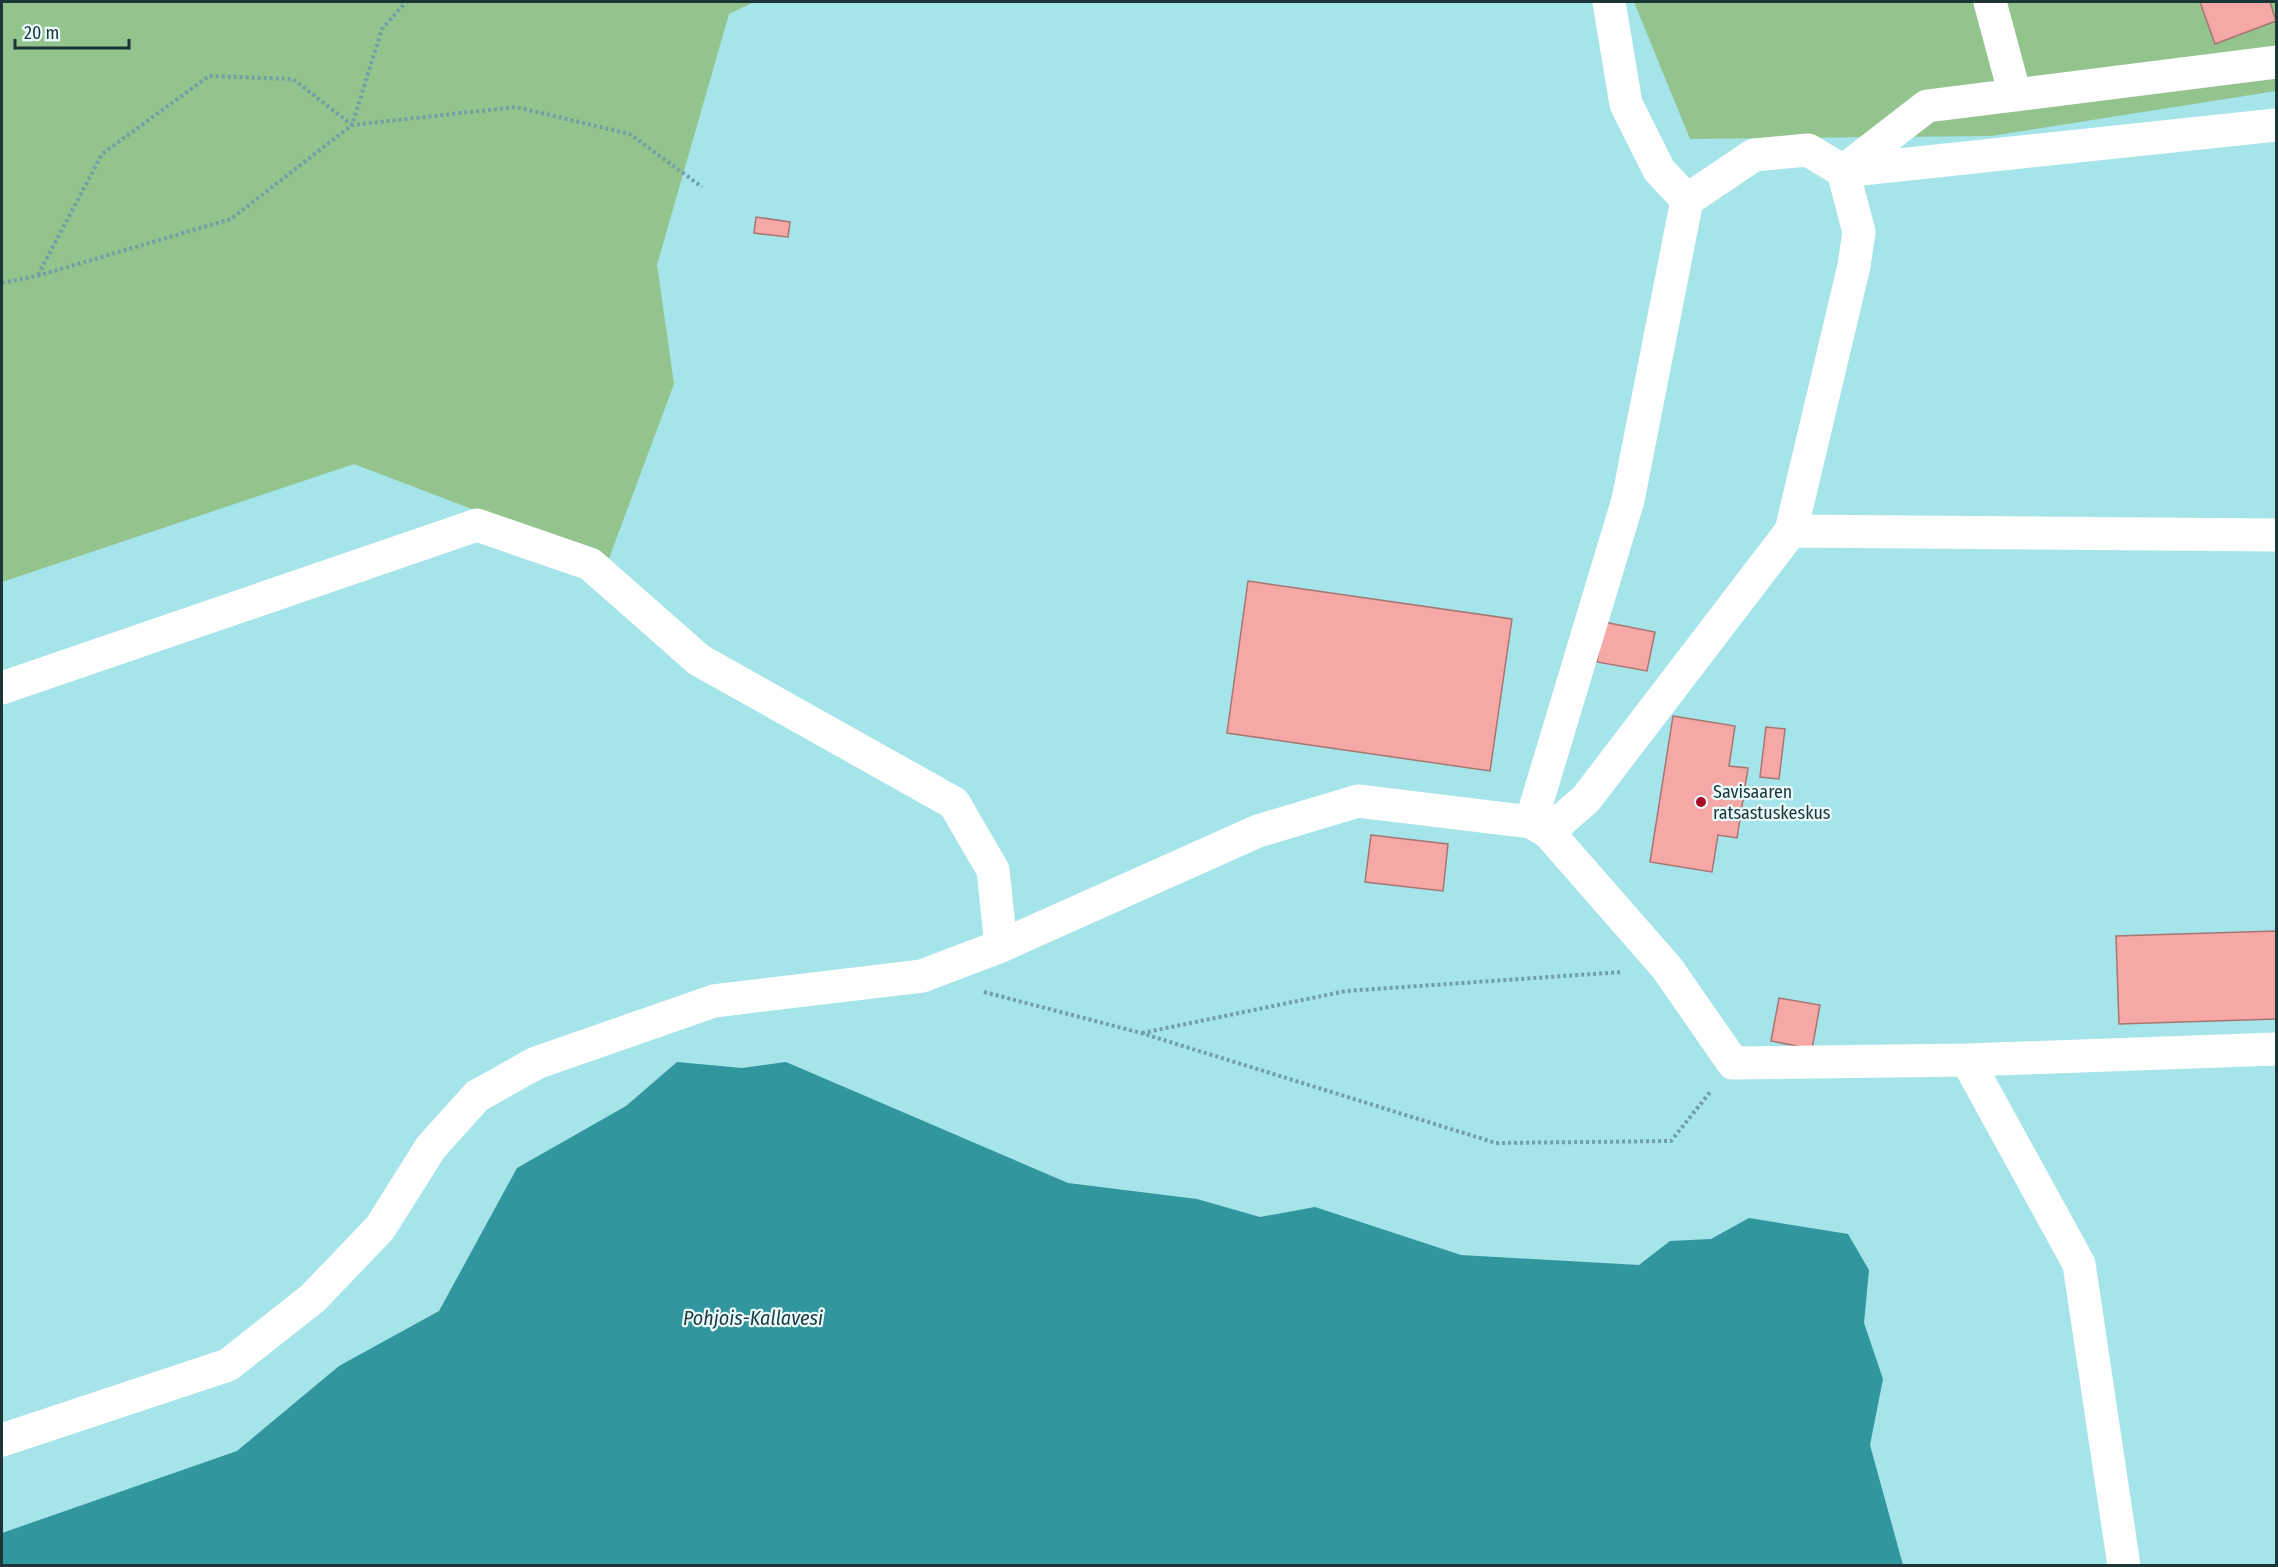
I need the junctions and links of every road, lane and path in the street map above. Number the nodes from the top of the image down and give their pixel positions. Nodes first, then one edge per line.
1 (406, 2) edge
2 (1609, 2) edge
3 (1990, 2) edge
4 (2277, 62) edge
5 (2014, 95) junction
6 (352, 125) junction
7 (2277, 125) edge
8 (1844, 171) junction
9 (702, 187) dead end
10 (1687, 200) junction
11 (37, 276) junction
12 (2, 283) edge
13 (1791, 531) junction
14 (2277, 535) edge
15 (2, 688) edge
16 (1540, 827) junction
17 (1001, 946) junction
18 (1667, 968) junction
19 (980, 991) dead end
20 (1142, 1033) junction
21 (2277, 1049) edge
22 (1967, 1060) junction
23 (1732, 1063) junction
24 (2, 1440) edge
25 (2124, 1566) edge

1 - 6 path
2 - 10 street
3 - 5 street
4 - 5 street
5 - 8 street
6 - 9 path
6 - 11 path
6 - 11 path
7 - 8 street
8 - 10 street
8 - 13 street
10 - 16 street
11 - 12 path
13 - 14 street
13 - 16 street
15 - 17 street
16 - 17 street
16 - 18 street
17 - 24 street
18 - 20 path
18 - 23 street
19 - 20 path
20 - 23 path
21 - 22 street
22 - 23 street
22 - 25 street

